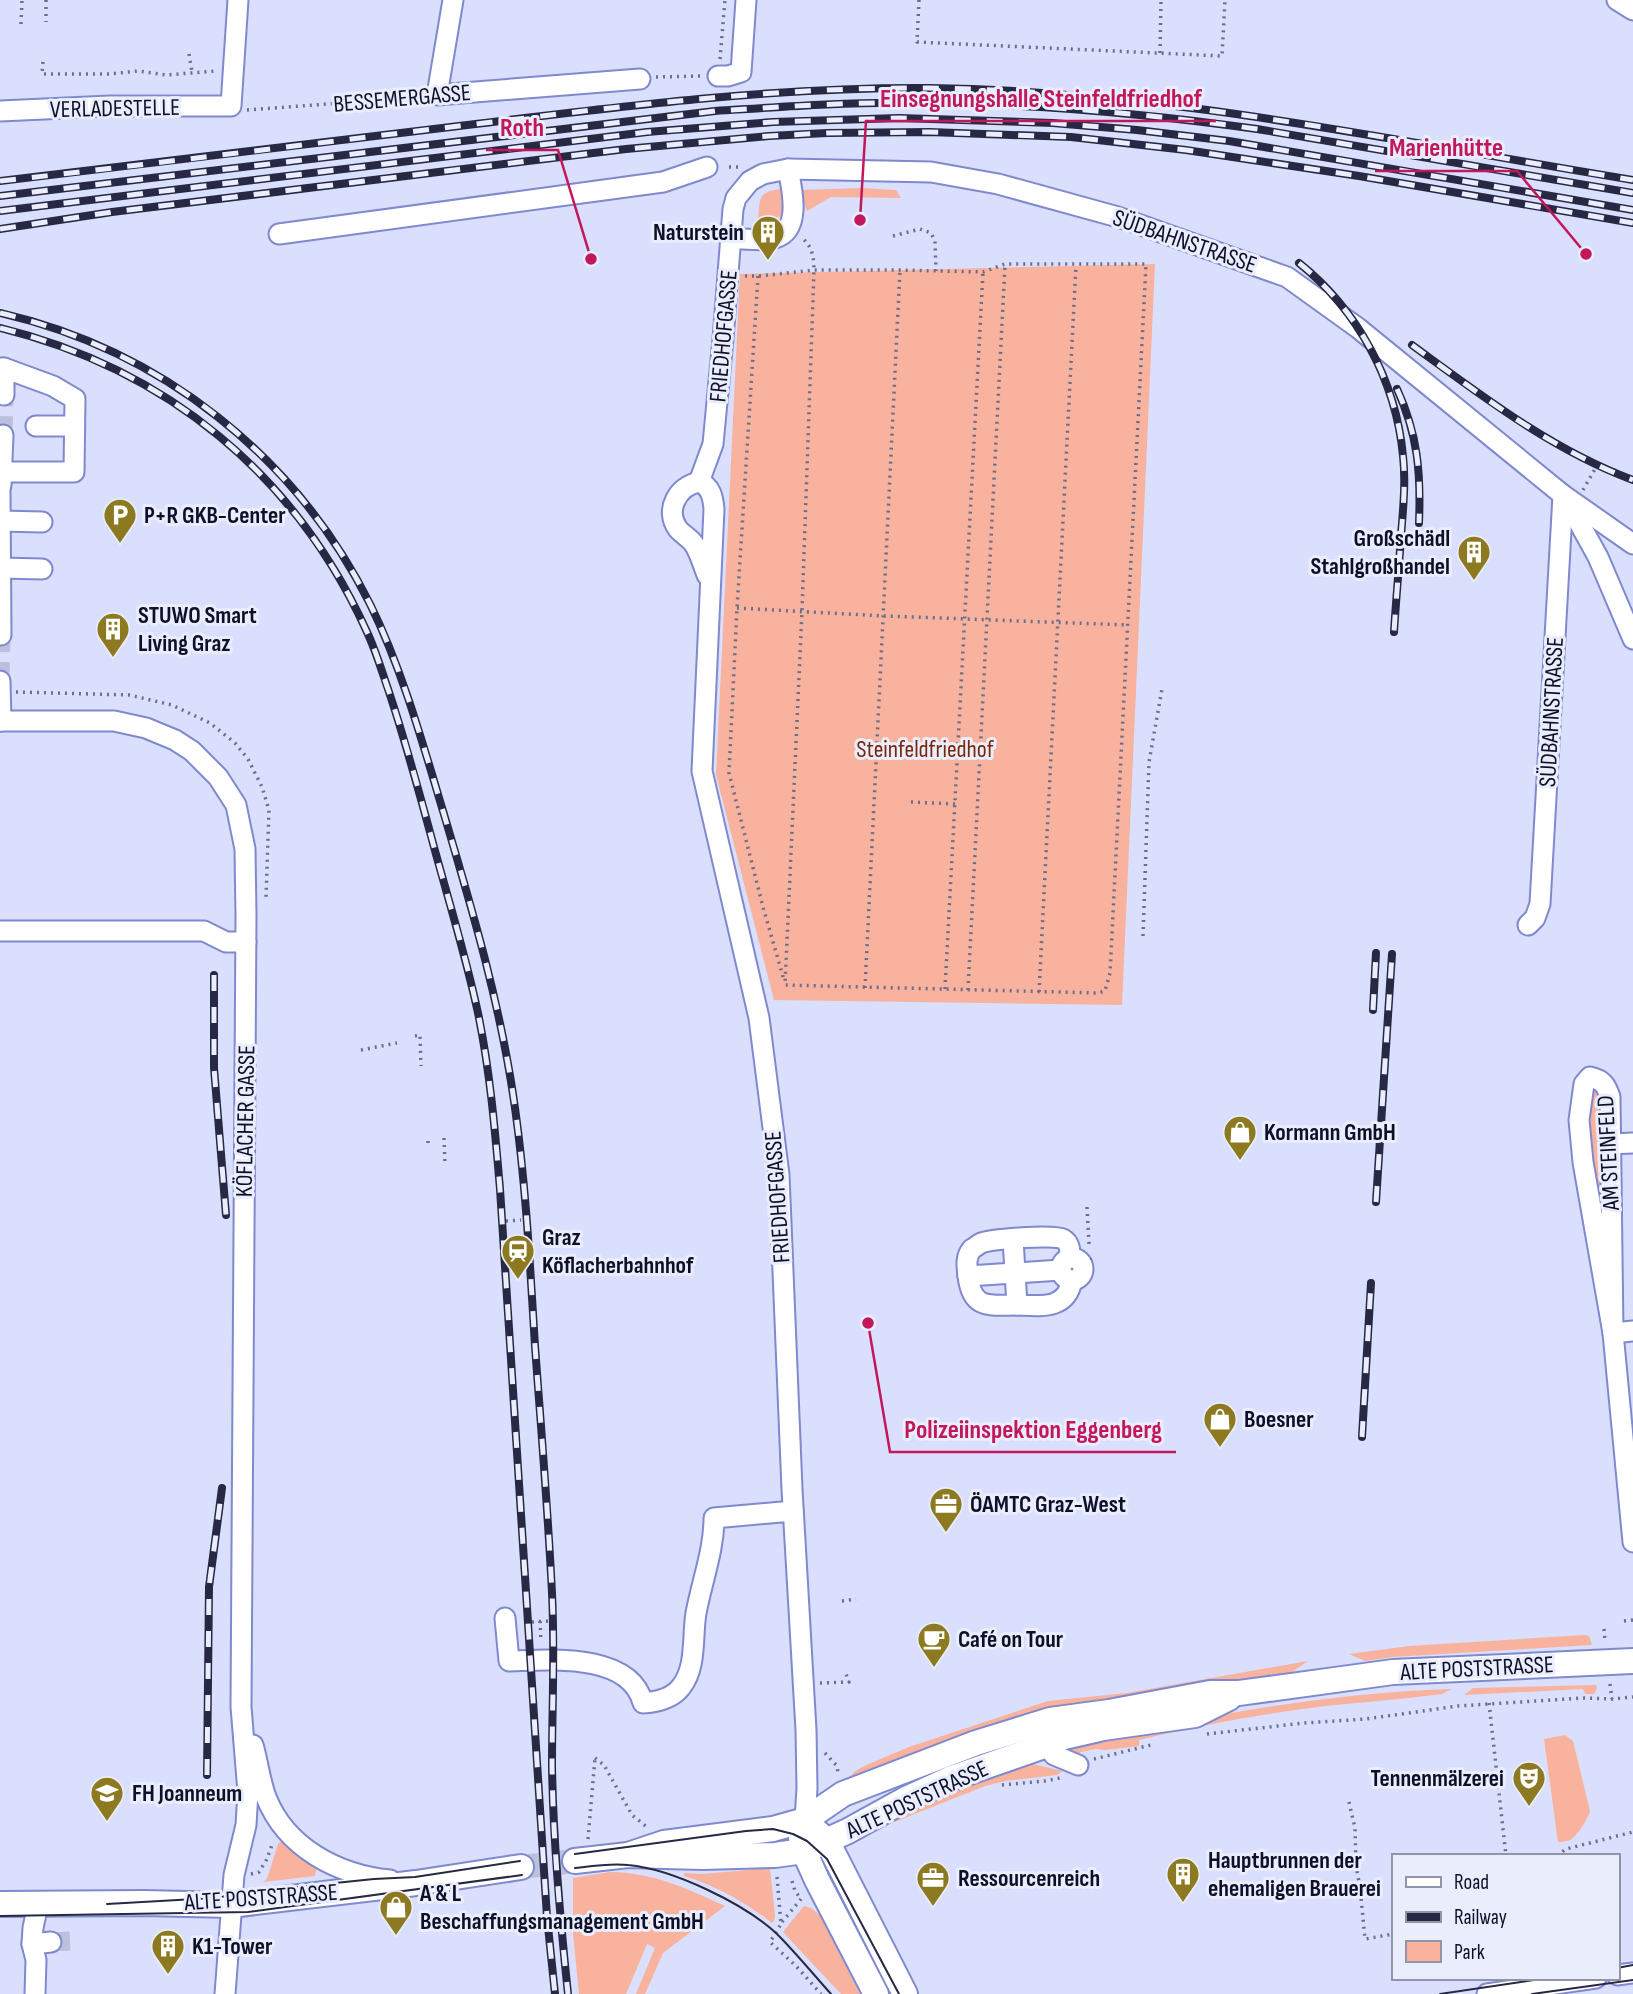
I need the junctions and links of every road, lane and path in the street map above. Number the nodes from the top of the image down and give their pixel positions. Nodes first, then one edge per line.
1 (22, 0) edge
2 (46, 0) edge
3 (238, 0) edge
4 (453, 0) edge
5 (725, 0) edge
6 (746, 0) edge
7 (919, 0) edge
8 (1161, 0) edge
9 (1225, 0) edge
10 (1617, 0) edge
11 (1633, 10) edge
12 (46, 22) dead end
13 (21, 24) dead end
14 (1160, 53) junction
15 (189, 54) dead end
16 (43, 62) dead end
17 (218, 71) dead end
18 (192, 72) junction
19 (718, 76) junction
20 (640, 79) joint
21 (437, 96) junction
22 (231, 106) junction
23 (0, 111) edge
24 (707, 167) dead end
25 (788, 169) junction
26 (741, 190) joint
27 (789, 228) junction
28 (279, 234) dead end
29 (892, 236) dead end
30 (731, 239) junction
31 (1005, 264) junction
32 (1076, 265) junction
33 (814, 270) junction
34 (900, 270) junction
35 (936, 271) junction
36 (983, 272) junction
37 (728, 275) junction
38 (758, 276) junction
39 (2, 369) edge
40 (5, 395) dead end
41 (36, 426) dead end
42 (74, 426) junction
43 (3, 435) dead end
44 (699, 482) junction
45 (1, 484) edge
46 (1563, 495) junction
47 (1, 522) edge
48 (42, 522) dead end
49 (1633, 544) edge
50 (42, 569) dead end
51 (1, 576) edge
52 (709, 580) junction
53 (737, 608) junction
54 (802, 611) junction
55 (885, 616) junction
56 (964, 618) junction
57 (988, 620) junction
58 (1059, 622) junction
59 (1128, 625) junction
60 (1, 635) edge
61 (1633, 639) edge
62 (0, 681) edge
63 (1162, 689) dead end
64 (0, 721) edge
65 (911, 802) dead end
66 (955, 804) junction
67 (261, 864) dead end
68 (261, 904) dead end
69 (1528, 925) dead end
70 (0, 931) edge
71 (1143, 936) dead end
72 (246, 942) junction
73 (785, 983) junction
74 (865, 988) junction
75 (945, 989) junction
76 (968, 990) junction
77 (1040, 992) junction
78 (415, 1036) dead end
79 (397, 1043) dead end
80 (361, 1050) dead end
81 (421, 1066) dead end
82 (444, 1138) dead end
83 (1633, 1143) edge
84 (1609, 1144) junction
85 (445, 1165) dead end
86 (513, 1212) dead end
87 (514, 1220) junction
88 (522, 1220) dead end
89 (506, 1221) dead end
90 (515, 1238) dead end
91 (1013, 1239) junction
92 (517, 1267) junction
93 (524, 1267) dead end
94 (509, 1268) dead end
95 (1075, 1270) junction
96 (1016, 1273) junction
97 (968, 1276) junction
98 (1017, 1305) junction
99 (1623, 1332) edge
100 (793, 1511) junction
101 (1633, 1542) edge
102 (856, 1599) dead end
103 (842, 1601) dead end
104 (505, 1618) dead end
105 (1633, 1620) edge
106 (540, 1621) junction
107 (549, 1621) dead end
108 (1624, 1621) dead end
109 (533, 1622) dead end
110 (540, 1628) dead end
111 (1604, 1629) dead end
112 (1605, 1642) dead end
113 (1633, 1661) edge
114 (846, 1674) dead end
115 (814, 1684) dead end
116 (1610, 1684) dead end
117 (1239, 1693) junction
118 (1633, 1696) edge
119 (1612, 1699) junction
120 (1489, 1703) junction
121 (241, 1707) junction
122 (1206, 1734) dead end
123 (1166, 1741) dead end
124 (1047, 1745) junction
125 (1078, 1765) junction
126 (1001, 1785) dead end
127 (1349, 1802) dead end
128 (805, 1820) junction
129 (1633, 1832) edge
130 (654, 1833) dead end
131 (274, 1840) dead end
132 (827, 1841) junction
133 (581, 1851) joint
134 (804, 1851) junction
135 (1506, 1854) edge
136 (1560, 1854) edge
137 (628, 1855) junction
138 (521, 1867) tunnel mouth
139 (777, 1868) dead end
140 (253, 1874) dead end
141 (416, 1883) junction
142 (801, 1899) dead end
143 (0, 1904) edge
144 (38, 1904) junction
145 (231, 1905) junction
146 (781, 1924) junction
147 (1392, 1934) edge
148 (1582, 1980) edge
149 (35, 1994) edge
150 (225, 1994) edge
151 (821, 1994) edge
152 (876, 1994) edge
153 (905, 1994) edge
154 (1487, 1994) edge

1 - 13 path
2 - 12 path
3 - 22 street
4 - 21 street
5 - 19 path
6 - 19 street
7 - 14 path
8 - 14 path
9 - 14 path
10 - 11 street
15 - 18 path
16 - 18 path
17 - 18 path
19 - 20 path
20 - 21 street, BESSEMERGASSE
21 - 22 path, BESSEMERGASSE
22 - 23 street, VERLADESTELLE
24 - 28 street
25 - 26 street, SÜDBAHNSTRASSE
25 - 27 street
25 - 46 street, SÜDBAHNSTRASSE
26 - 30 street, FRIEDHOFGASSE
27 - 30 street
27 - 33 path
29 - 35 path
30 - 37 street, FRIEDHOFGASSE
31 - 32 path
31 - 36 path
31 - 57 path
32 - 58 path
32 - 59 path
33 - 34 path
33 - 38 path
33 - 54 path
34 - 35 path
34 - 55 path
35 - 36 path
36 - 56 path
37 - 38 path
37 - 44 street, FRIEDHOFGASSE
38 - 53 path
39 - 40 street
39 - 42 street
41 - 42 street
42 - 45 street
43 - 45 street
44 - 52 street, FRIEDHOFGASSE
44 - 52 street, FRIEDHOFGASSE
45 - 47 street
46 - 49 street, SÜDBAHNSTRASSE
46 - 61 street, SÜDBAHNSTRASSE
46 - 69 street, SÜDBAHNSTRASSE
47 - 48 street
47 - 51 street
50 - 51 street
51 - 60 street
52 - 100 street, FRIEDHOFGASSE
53 - 54 path
53 - 73 path
54 - 55 path
54 - 73 path
55 - 56 path
55 - 74 path
56 - 57 path
56 - 66 path
57 - 58 path
57 - 76 path
58 - 59 path
58 - 77 path
59 - 77 path
62 - 64 street
63 - 71 path
64 - 72 street, KÖFLACHER GASSE
65 - 66 path
66 - 75 path
67 - 68 path
70 - 72 street
72 - 121 street, KÖFLACHER GASSE
73 - 74 path
74 - 75 path
75 - 76 path
76 - 77 path
78 - 81 path
79 - 80 path
82 - 85 path
83 - 84 street
84 - 99 street, AM STEINFELD
84 - 99 street, AM STEINFELD
86 - 87 path
87 - 88 path
87 - 89 path
90 - 92 path
91 - 95 street
91 - 96 street
91 - 97 street
92 - 93 path
92 - 94 path
95 - 96 street
95 - 98 street
96 - 97 street
96 - 98 street
97 - 98 street
99 - 101 street, AM STEINFELD
100 - 104 street
100 - 128 street, FRIEDHOFGASSE
102 - 103 path
105 - 108 path
106 - 107 path
106 - 109 path
106 - 110 path
111 - 112 path
113 - 117 main road, ALTE POSTSTRASSE
114 - 115 path
116 - 119 path
117 - 124 main road, ALTE POSTSTRASSE
117 - 128 main road, ALTE POSTSTRASSE
118 - 119 path
119 - 120 path
120 - 122 path
120 - 135 path
121 - 141 street, KÖFLACHER GASSE
121 - 145 street, KÖFLACHER GASSE
123 - 125 path
124 - 125 street
124 - 132 main road, ALTE POSTSTRASSE
125 - 126 path
127 - 147 path
128 - 132 main road
128 - 134 main road
128 - 137 main road, ALTE POSTSTRASSE
129 - 136 path
130 - 133 path
131 - 140 path
132 - 134 main road, ALTE POSTSTRASSE
132 - 153 main road
133 - 137 main road, ALTE POSTSTRASSE
134 - 137 main road, ALTE POSTSTRASSE
134 - 152 main road
138 - 141 main road, ALTE POSTSTRASSE
139 - 146 path
141 - 145 main road, ALTE POSTSTRASSE
142 - 146 path
143 - 144 main road, ALTE POSTSTRASSE
144 - 145 main road, ALTE POSTSTRASSE
144 - 149 street
145 - 150 street, KÖFLACHER GASSE
146 - 151 path
148 - 154 street

